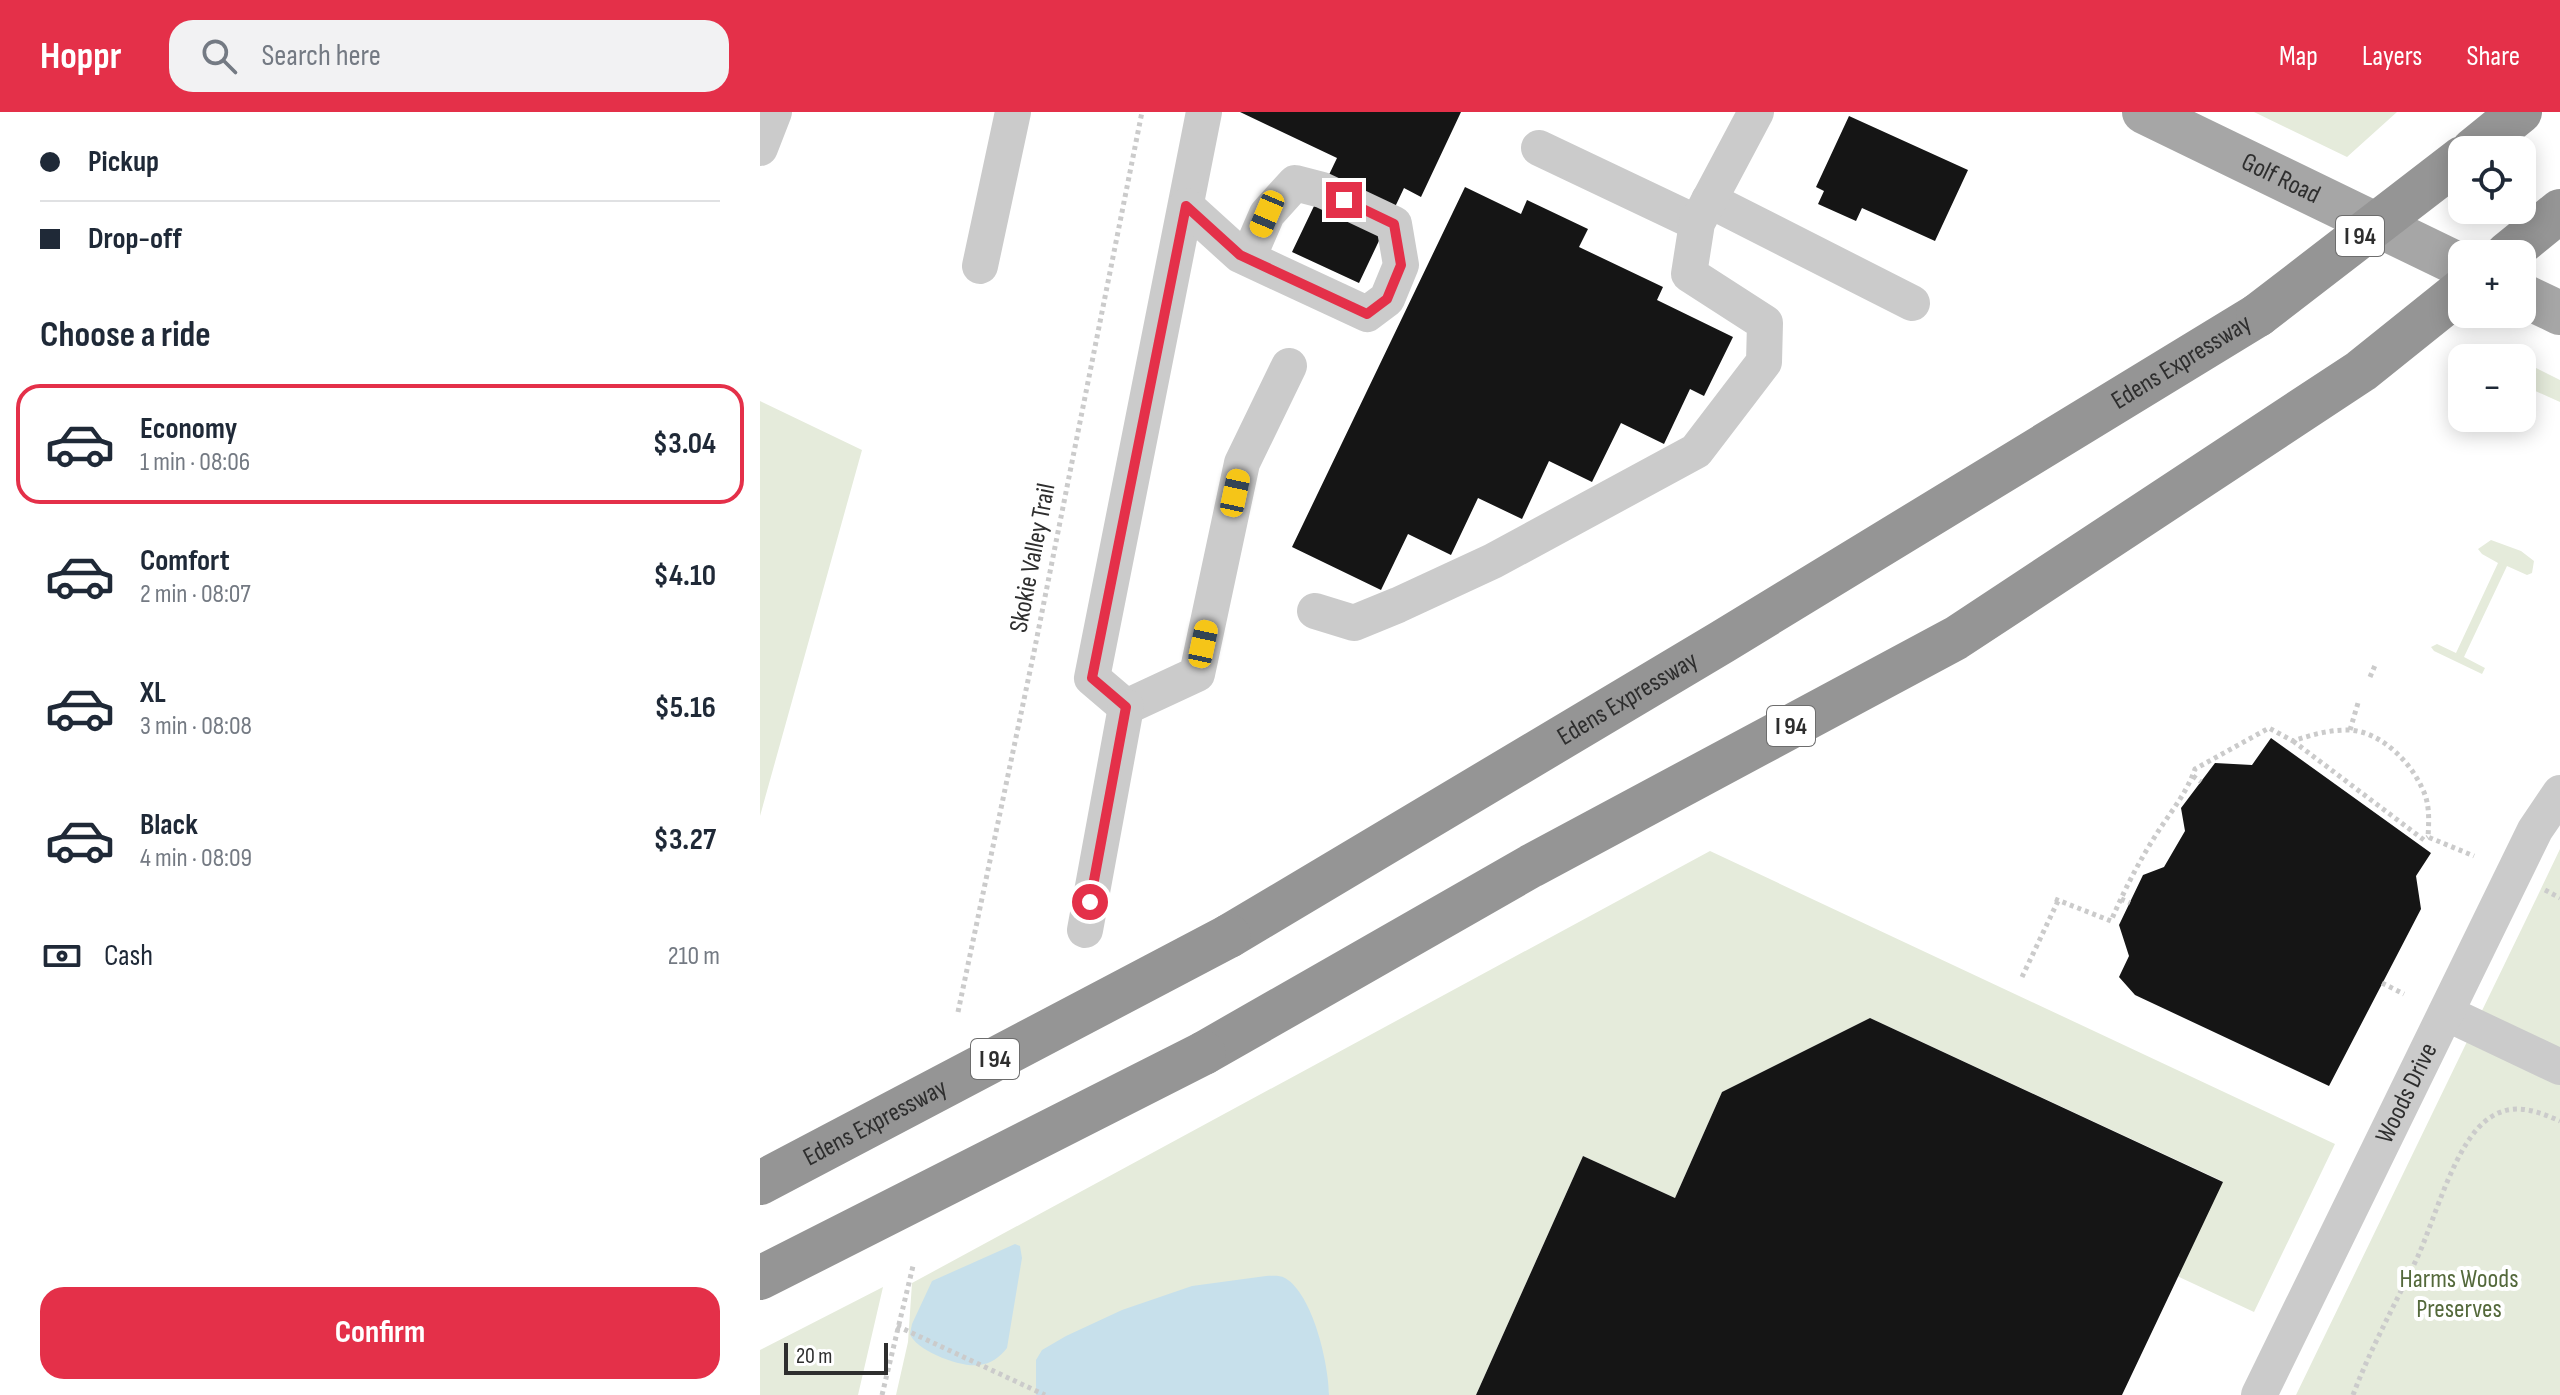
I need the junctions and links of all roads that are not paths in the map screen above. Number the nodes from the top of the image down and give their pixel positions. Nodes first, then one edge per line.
1 (774, 112) edge
2 (1013, 112) edge
3 (1204, 112) edge
4 (1756, 112) edge
5 (2144, 112) edge
6 (760, 148) edge
7 (1539, 148) dead end
8 (2448, 169) edge
9 (1186, 206) junction
10 (2560, 211) edge
11 (1703, 212) junction
12 (2524, 240) edge
13 (1248, 258) dead end
14 (2448, 259) edge
15 (980, 266) dead end
16 (2448, 301) edge
17 (2536, 302) edge
18 (1912, 303) dead end
19 (2560, 313) edge
20 (1289, 366) dead end
21 (1315, 611) dead end
22 (1126, 707) junction
23 (2560, 793) edge
24 (1085, 930) dead end
25 (2446, 1013) junction
26 (2560, 1067) edge
27 (760, 1183) edge
28 (760, 1278) edge
29 (2259, 1395) edge

1 - 6 street
2 - 15 street
3 - 9 street
4 - 11 street
5 - 14 main road, Golf Road
7 - 11 street
8 - 27 highway, Edens Expressway / I 94, bridge
9 - 13 street
9 - 22 street
10 - 12 highway
11 - 18 street
11 - 21 street
16 - 28 highway, I 94, bridge
17 - 19 main road
20 - 22 street
22 - 24 street
23 - 25 street, Woods Drive
25 - 26 street
25 - 29 street, Woods Drive

